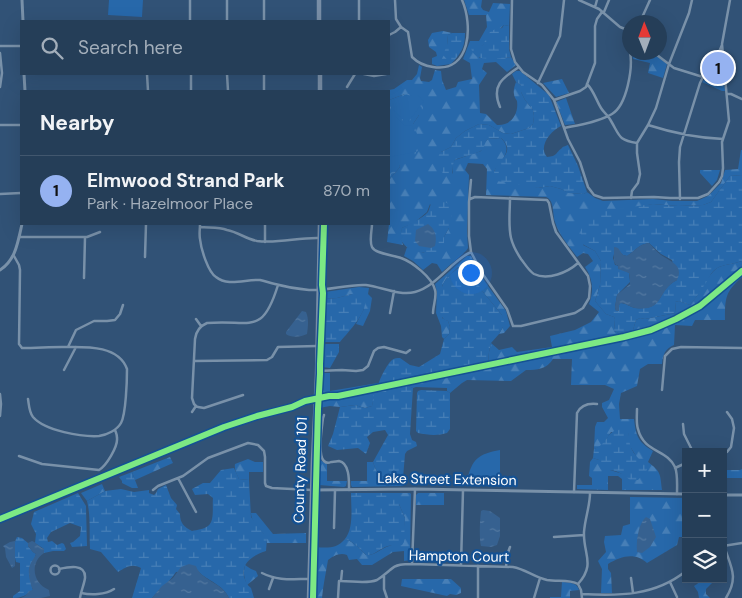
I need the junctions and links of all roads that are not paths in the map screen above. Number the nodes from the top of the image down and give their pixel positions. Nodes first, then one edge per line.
1 (22, 0) edge
2 (190, 0) edge
3 (227, 0) edge
4 (264, 0) edge
5 (319, 0) edge
6 (358, 0) edge
7 (395, 0) edge
8 (462, 0) edge
9 (512, 0) edge
10 (564, 0) edge
11 (579, 0) edge
12 (597, 0) edge
13 (610, 0) edge
14 (650, 0) edge
15 (692, 0) edge
16 (730, 0) edge
17 (596, 7) junction
18 (603, 12) junction
19 (643, 15) edge
20 (23, 20) edge
21 (190, 20) edge
22 (227, 20) edge
23 (264, 20) edge
24 (319, 20) edge
25 (358, 20) edge
26 (401, 26) junction
27 (622, 28) edge
28 (390, 34) edge
29 (722, 44) junction
30 (0, 46) edge
31 (20, 46) edge
32 (0, 54) edge
33 (631, 60) edge
34 (664, 60) edge
35 (669, 64) junction
36 (518, 67) junction
37 (24, 75) edge
38 (147, 75) edge
39 (191, 75) edge
40 (228, 75) edge
41 (264, 75) edge
42 (320, 75) edge
43 (354, 75) edge
44 (366, 75) edge
45 (380, 75) edge
46 (703, 77) junction
47 (538, 83) junction
48 (587, 84) junction
49 (0, 87) edge
50 (347, 87) dead end
51 (25, 90) edge
52 (148, 90) edge
53 (191, 90) edge
54 (228, 90) edge
55 (264, 90) edge
56 (320, 90) edge
57 (727, 94) junction
58 (742, 99) edge
59 (554, 100) junction
60 (500, 107) dead end
61 (607, 116) junction
62 (20, 124) edge
63 (648, 124) junction
64 (0, 125) edge
65 (564, 128) junction
66 (684, 134) junction
67 (722, 139) junction
68 (637, 143) junction
69 (471, 180) dead end
70 (20, 193) edge
71 (0, 194) edge
72 (510, 198) junction
73 (631, 198) junction
74 (680, 198) junction
75 (470, 199) junction
76 (22, 225) edge
77 (146, 225) edge
78 (265, 225) edge
79 (320, 225) edge
80 (372, 225) edge
81 (200, 226) edge
82 (100, 232) dead end
83 (19, 237) junction
84 (85, 237) junction
85 (320, 238) junction
86 (265, 242) junction
87 (471, 252) junction
88 (14, 256) junction
89 (145, 257) dead end
90 (578, 263) junction
91 (0, 270) edge
92 (84, 278) dead end
93 (431, 283) junction
94 (278, 285) junction
95 (319, 290) junction
96 (394, 291) junction
97 (123, 305) dead end
98 (390, 312) dead end
99 (433, 313) dead end
100 (196, 319) dead end
101 (201, 326) junction
102 (317, 346) junction
103 (68, 347) junction
104 (76, 347) junction
105 (742, 348) edge
106 (410, 350) dead end
107 (194, 361) junction
108 (64, 370) dead end
109 (317, 371) junction
110 (662, 390) dead end
111 (0, 394) edge
112 (243, 395) dead end
113 (28, 399) dead end
114 (1, 404) edge
115 (597, 404) dead end
116 (196, 406) junction
117 (637, 409) dead end
118 (192, 412) dead end
119 (727, 412) dead end
120 (324, 415) dead end
121 (0, 416) edge
122 (683, 424) dead end
123 (115, 430) junction
124 (691, 448) edge
125 (727, 452) edge
126 (19, 456) dead end
127 (682, 465) edge
128 (675, 468) junction
129 (178, 478) junction
130 (415, 489) junction
131 (153, 490) dead end
132 (312, 490) junction
133 (335, 490) junction
134 (349, 490) junction
135 (463, 490) junction
136 (574, 492) junction
137 (590, 493) junction
138 (676, 494) junction
139 (682, 494) edge
140 (727, 495) edge
141 (742, 495) edge
142 (196, 512) dead end
143 (334, 528) dead end
144 (584, 535) junction
145 (554, 537) dead end
146 (742, 543) edge
147 (727, 545) edge
148 (510, 547) dead end
149 (727, 557) edge
150 (412, 564) junction
151 (461, 565) junction
152 (478, 566) junction
153 (506, 567) junction
154 (59, 569) dead end
155 (342, 571) dead end
156 (262, 572) dead end
157 (682, 574) edge
158 (384, 575) junction
159 (273, 578) junction
160 (540, 578) junction
161 (631, 578) dead end
162 (310, 579) junction
163 (342, 581) junction
164 (670, 582) junction
165 (578, 584) junction
166 (114, 589) dead end
167 (269, 589) dead end
168 (81, 593) junction
169 (634, 593) junction
170 (582, 594) junction
171 (678, 597) dead end
172 (80, 598) edge
173 (309, 598) edge
174 (338, 598) edge
175 (387, 598) edge
176 (478, 598) edge
177 (534, 598) edge
178 (582, 598) edge
179 (726, 598) edge

1 - 20 street
2 - 21 street
3 - 22 street
4 - 23 street
5 - 24 main road
6 - 25 street
7 - 26 street
8 - 26 street
9 - 36 street
10 - 47 street
11 - 17 street
12 - 17 street
13 - 18 street
14 - 19 street
15 - 35 street
16 - 29 street
17 - 18 street
18 - 27 street
18 - 48 street
26 - 28 street
29 - 46 street
29 - 57 street
30 - 31 street
32 - 49 street
33 - 61 street
34 - 35 street
35 - 46 street
35 - 63 street
36 - 47 street
36 - 60 street
37 - 51 street
38 - 52 street
39 - 53 street
40 - 54 street
41 - 55 street
42 - 56 main road
43 - 50 street
44 - 45 street
46 - 66 street
47 - 59 street
48 - 59 street
48 - 61 street
57 - 58 street
57 - 67 street
59 - 65 street
61 - 65 street
61 - 68 street
62 - 64 street
63 - 66 street
63 - 68 street
65 - 73 street
66 - 67 street
66 - 74 street
67 - 74 street
68 - 73 street
69 - 75 street
70 - 71 street
72 - 75 street
72 - 90 street
72 - 90 street
73 - 74 street
75 - 87 street
76 - 83 street
77 - 89 street
78 - 86 street
79 - 85 main road, County Road 101
80 - 93 street
81 - 86 street
81 - 94 street
82 - 84 street
83 - 84 street
83 - 88 street
84 - 92 street
85 - 86 street
85 - 95 main road, County Road 101
87 - 90 street
87 - 93 street
88 - 91 street
88 - 103 street
93 - 96 street
93 - 99 street
94 - 95 street
94 - 101 street
95 - 96 street
95 - 102 main road, County Road 101
96 - 98 street
97 - 103 street
100 - 101 street
101 - 107 street
102 - 107 street
102 - 109 main road, County Road 101
103 - 104 street
104 - 108 street
104 - 123 street
105 - 110 street
106 - 109 street
107 - 116 street
109 - 132 main road, County Road 101
111 - 114 street
112 - 116 street
113 - 123 street
114 - 121 street
115 - 136 street
116 - 118 street
117 - 128 street
119 - 125 street
120 - 134 street
122 - 124 street
123 - 126 street
127 - 128 street
128 - 138 street
129 - 131 street
129 - 132 street, Lake Street Extension
129 - 142 street
130 - 134 street, Lake Street Extension
130 - 135 street, Lake Street Extension
130 - 150 street
132 - 133 street, Lake Street Extension
132 - 162 main road, County Road 101
133 - 134 street, Lake Street Extension
133 - 143 street
135 - 136 street, Lake Street Extension
135 - 151 street
136 - 137 street, Lake Street Extension
137 - 138 street, Lake Street Extension
137 - 144 street
138 - 139 street, Lake Street Extension
140 - 141 street
144 - 145 street
144 - 165 street
146 - 147 street
148 - 153 street
149 - 179 street
150 - 151 street, Hampton Court
150 - 158 street, Hampton Court
151 - 152 street, Hampton Court
152 - 153 street, Hampton Court
152 - 176 street
153 - 160 street, Hampton Court
154 - 168 street
155 - 163 street
156 - 159 street
157 - 164 street
158 - 163 street, Hampton Court
158 - 175 street
159 - 162 street
159 - 167 street
160 - 165 street, Hampton Court
160 - 177 street
161 - 169 street
162 - 173 main road, County Road 101
163 - 174 street
164 - 169 street
164 - 171 street
165 - 170 street
166 - 168 street
168 - 172 street
169 - 170 street
170 - 178 street

